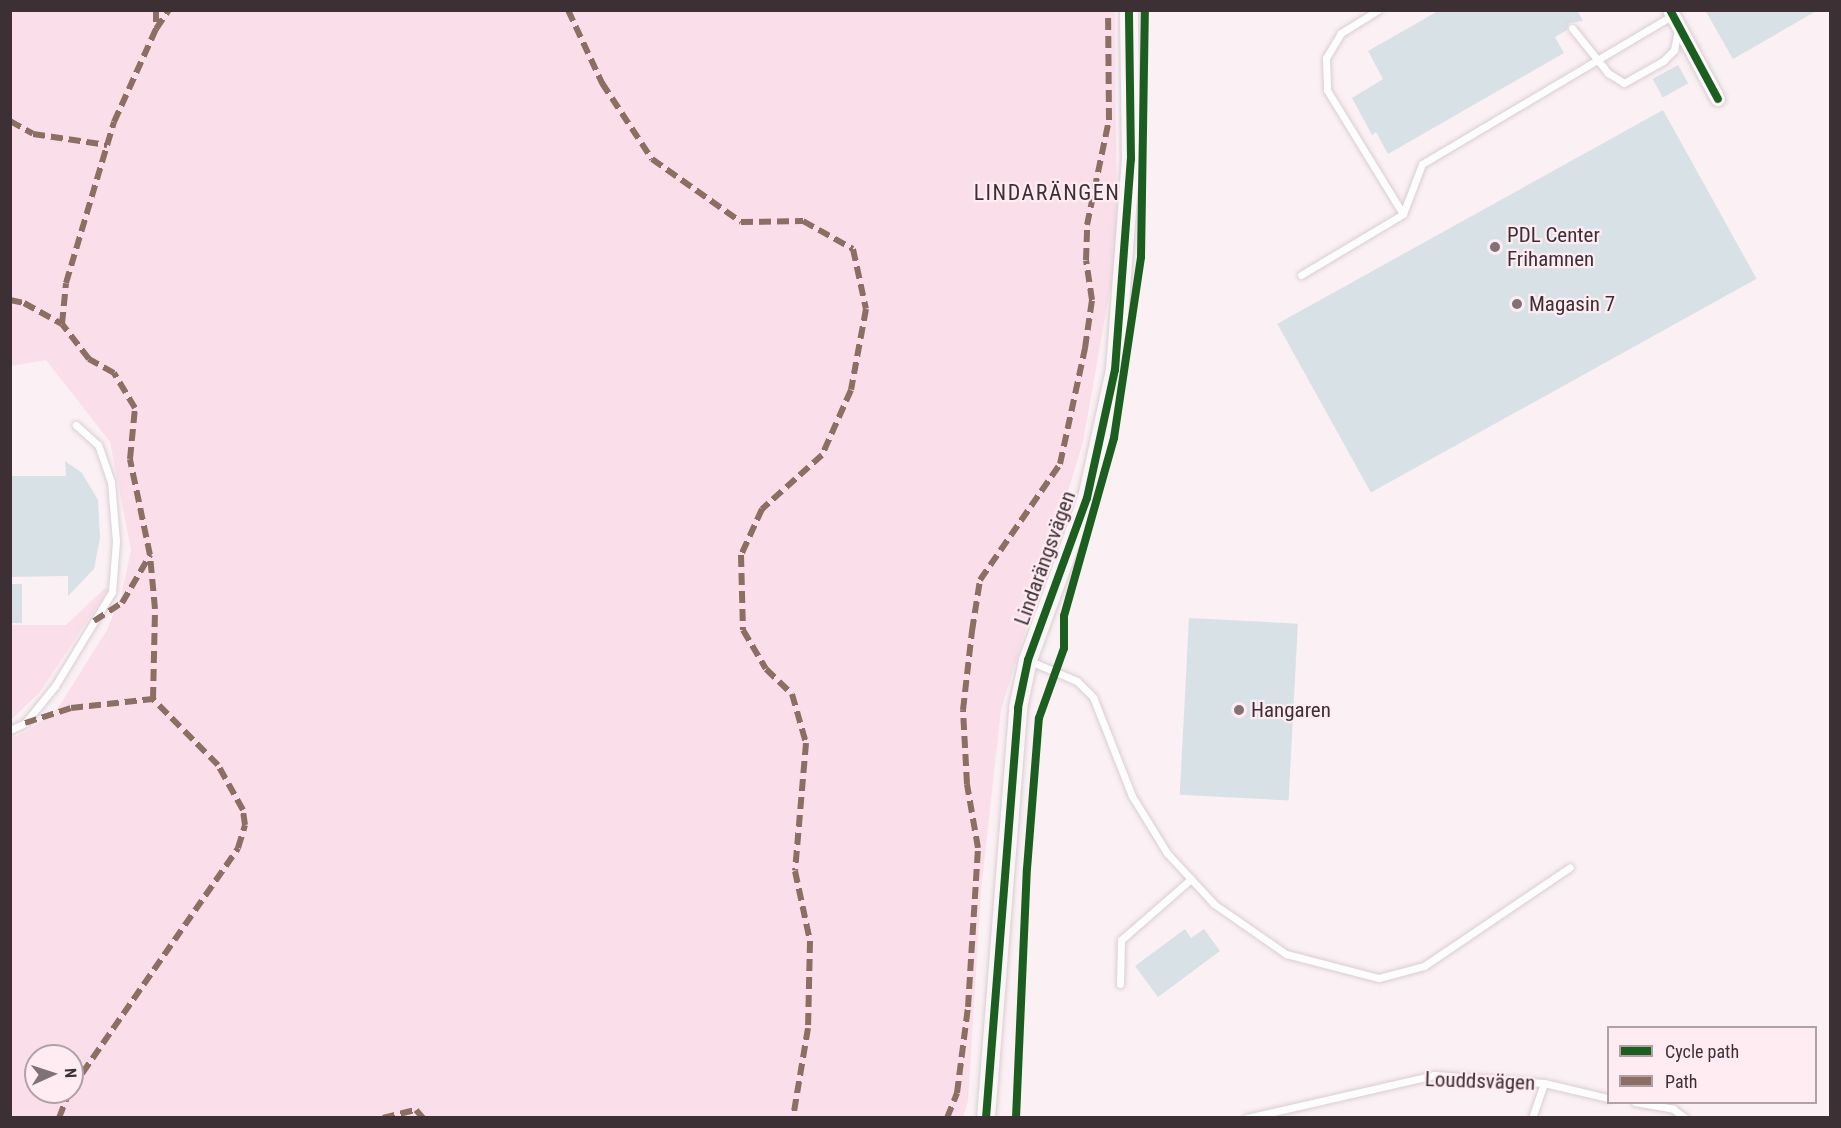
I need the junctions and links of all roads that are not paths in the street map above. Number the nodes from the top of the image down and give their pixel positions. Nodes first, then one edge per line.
1 (1129, 10) edge
2 (1378, 10) edge
3 (1674, 17) edge
4 (1572, 28) dead end
5 (1598, 60) junction
6 (1718, 99) dead end
7 (1403, 214) junction
8 (1301, 275) dead end
9 (76, 425) dead end
10 (1028, 660) junction
11 (10, 730) edge
12 (1570, 867) dead end
13 (1191, 879) junction
14 (1119, 984) dead end
15 (1544, 1083) junction
16 (1607, 1098) edge
17 (1646, 1104) edge
18 (986, 1118) edge
19 (1246, 1118) edge
20 (1532, 1118) edge
21 (1685, 1118) edge

1 - 10 street, Lindarängsvägen
2 - 7 lane
3 - 5 lane
3 - 5 lane
3 - 6 street
4 - 5 lane
5 - 7 lane
7 - 8 lane
9 - 11 lane
10 - 13 lane
10 - 18 street, Lindarängsvägen
12 - 13 lane
13 - 14 lane
15 - 16 lane, Louddsvägen
15 - 19 lane, Louddsvägen
15 - 20 lane
17 - 21 lane

